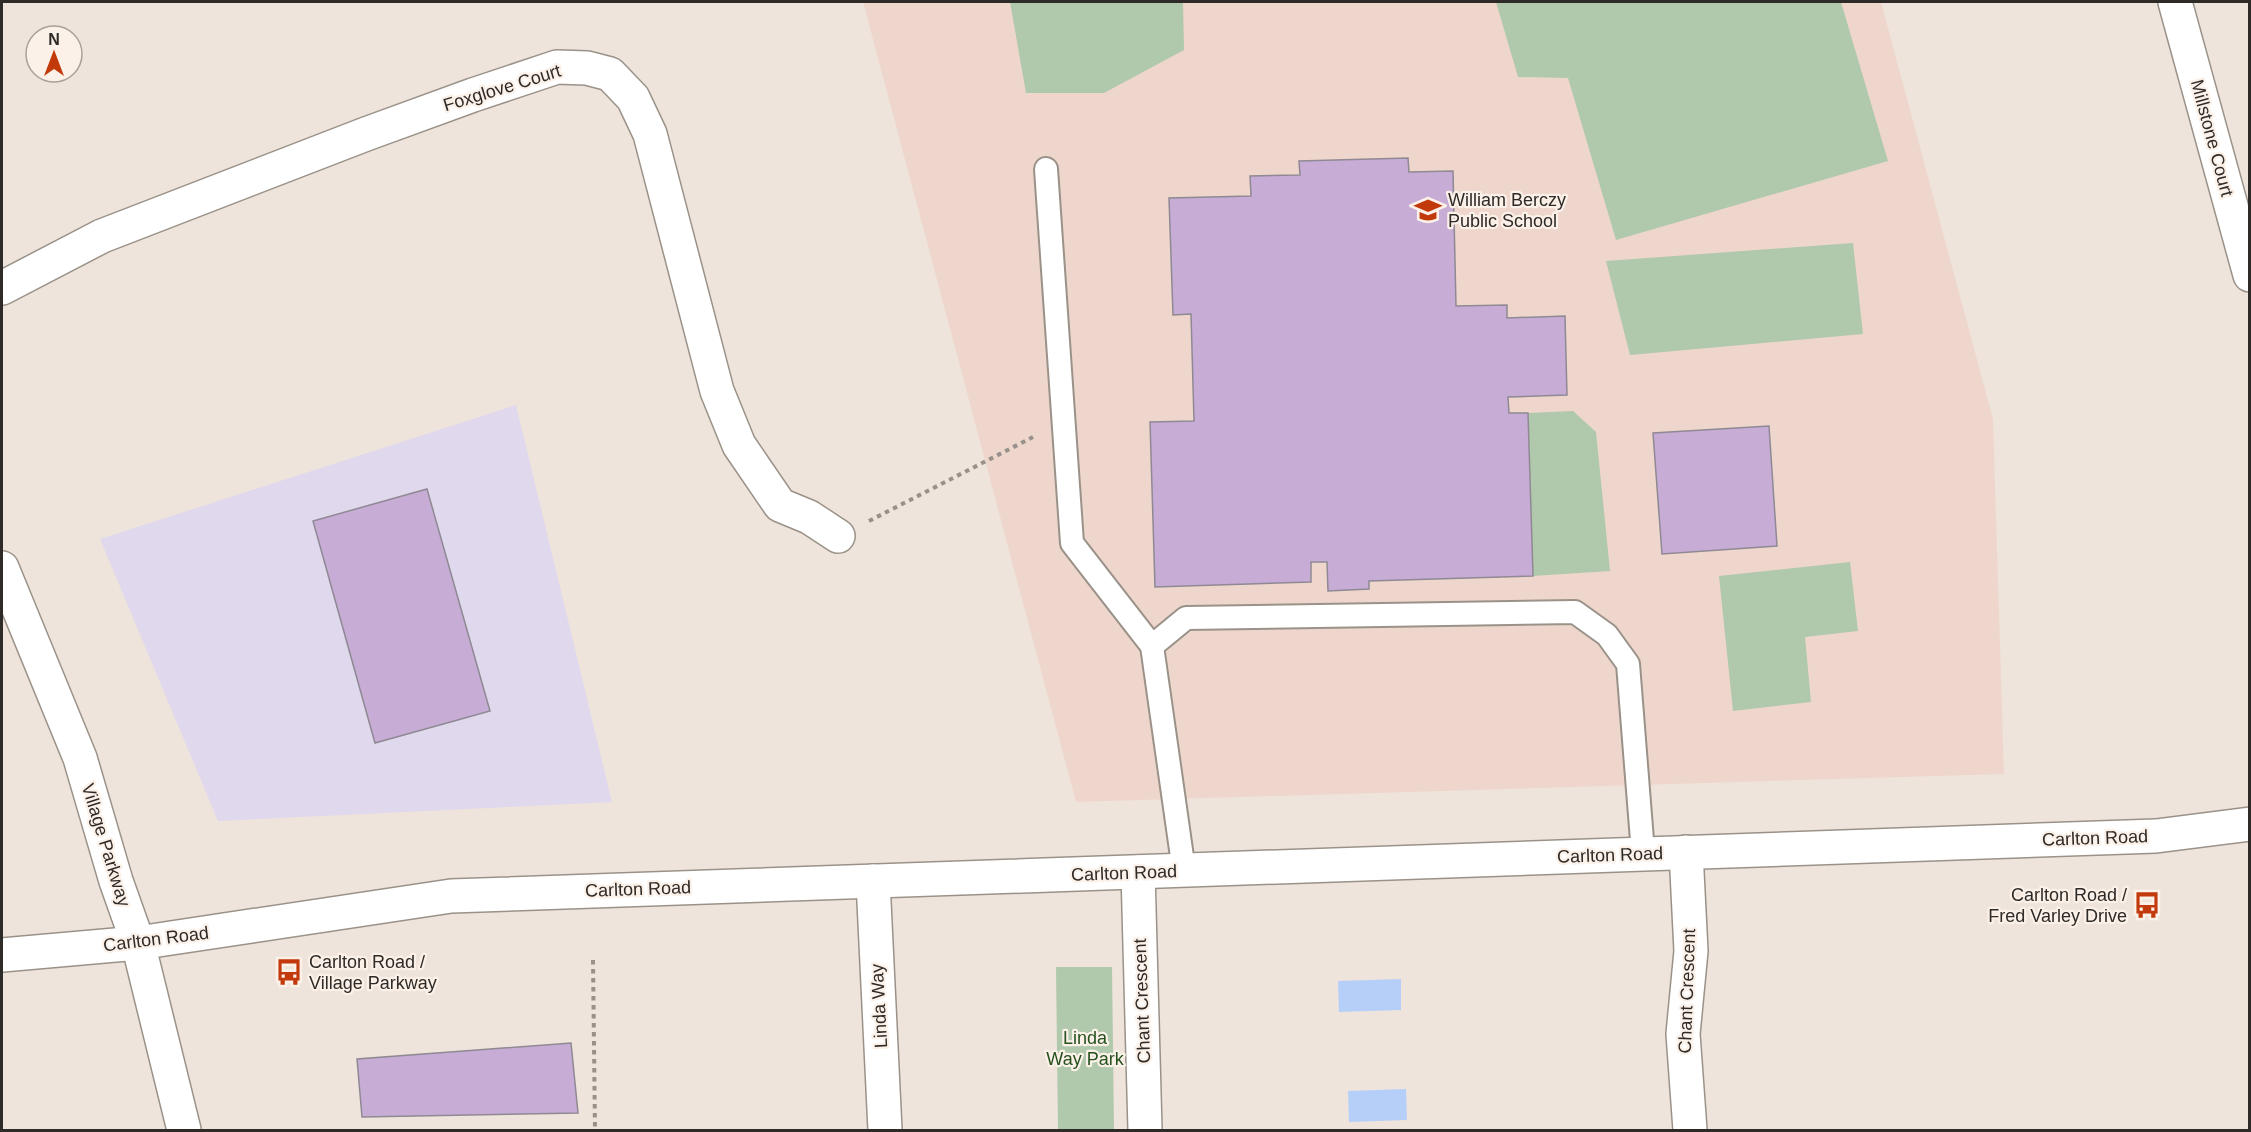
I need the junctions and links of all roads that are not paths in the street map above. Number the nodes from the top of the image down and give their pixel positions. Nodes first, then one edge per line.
1 (2175, 2) edge
2 (1047, 169) dead end
3 (2250, 275) edge
4 (2, 288) edge
5 (838, 536) road end
6 (2, 568) edge
7 (1152, 646) junction
8 (2250, 824) edge
9 (1686, 852) junction
10 (1643, 853) junction
11 (1184, 871) junction
12 (1138, 872) junction
13 (873, 881) junction
14 (138, 944) junction
15 (2, 955) edge
16 (184, 1131) edge
17 (885, 1131) edge
18 (1145, 1131) edge
19 (1690, 1131) edge

1 - 3 main road, Millstone Court
2 - 7 lane
4 - 5 main road, Foxglove Court
6 - 14 main road, Village Parkway
7 - 10 lane
7 - 11 lane
8 - 9 main road, Carlton Road
9 - 10 main road, Carlton Road
9 - 19 main road, Chant Crescent
10 - 11 main road, Carlton Road
11 - 12 main road, Carlton Road
12 - 13 main road, Carlton Road
12 - 18 main road, Chant Crescent
13 - 14 main road, Carlton Road
13 - 17 main road, Linda Way
14 - 15 main road, Carlton Road
14 - 16 main road, Village Parkway

